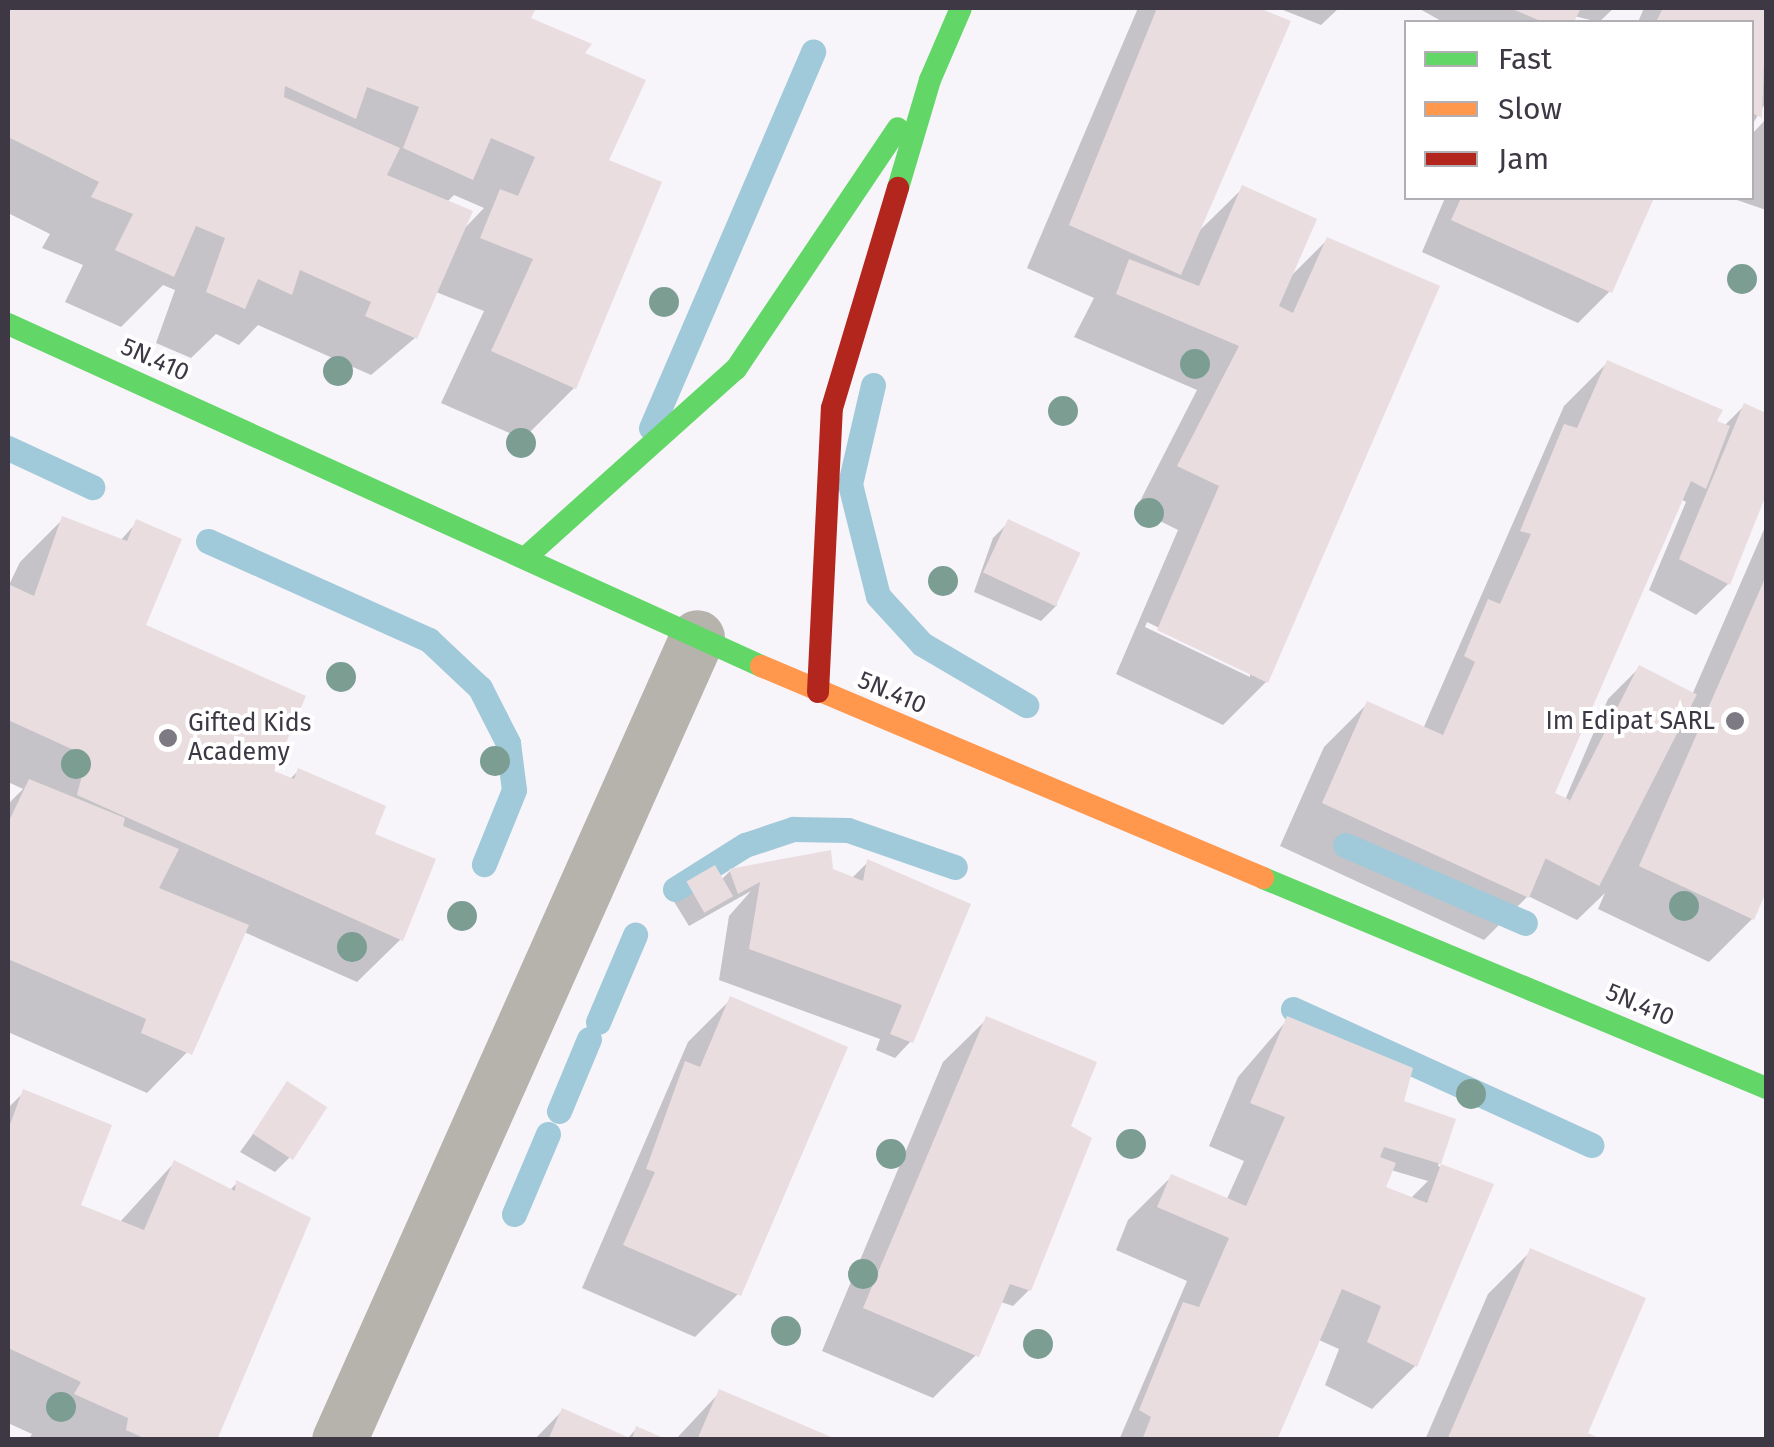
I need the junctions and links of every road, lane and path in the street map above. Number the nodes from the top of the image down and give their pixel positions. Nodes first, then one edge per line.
1 (962, 8) edge
2 (930, 80) junction
3 (8, 324) edge
4 (525, 558) junction
5 (696, 637) junction
6 (818, 692) junction
7 (1766, 1088) edge
8 (339, 1440) edge

1 - 2 street
2 - 4 street
2 - 6 street
3 - 4 street, 5N.410
4 - 5 street, 5N.410
5 - 6 street, 5N.410
5 - 8 street
6 - 7 street, 5N.410

